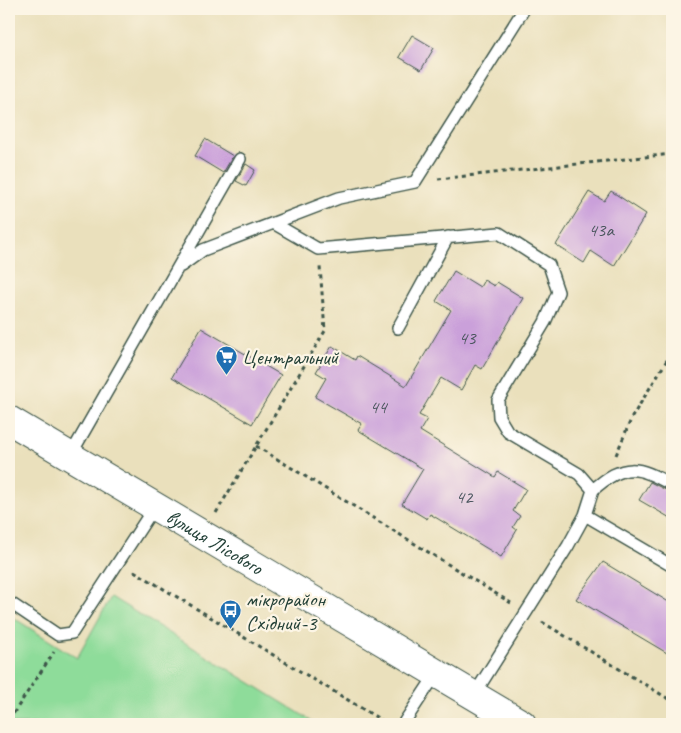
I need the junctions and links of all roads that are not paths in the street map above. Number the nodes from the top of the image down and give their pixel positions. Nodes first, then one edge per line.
1 (524, 9) edge
2 (240, 159) dead end
3 (275, 224) junction
4 (448, 237) junction
5 (181, 266) junction
6 (398, 328) dead end
7 (9, 420) edge
8 (70, 456) junction
9 (672, 484) edge
10 (593, 490) junction
11 (155, 506) junction
12 (585, 514) junction
13 (672, 566) edge
14 (9, 602) edge
15 (437, 673) junction
16 (474, 695) junction
17 (403, 724) edge
18 (522, 724) edge

1 - 3 lane
2 - 5 lane
3 - 4 lane
3 - 5 lane
4 - 6 lane
4 - 10 lane
5 - 8 lane
7 - 8 street, вулиця Лісового
8 - 11 street, вулиця Лісового
9 - 10 lane
10 - 12 lane
11 - 14 lane
11 - 15 street, вулиця Лісового
12 - 13 lane
12 - 16 lane
15 - 16 street, вулиця Лісового
15 - 17 lane
16 - 18 street, вулиця Лісового

